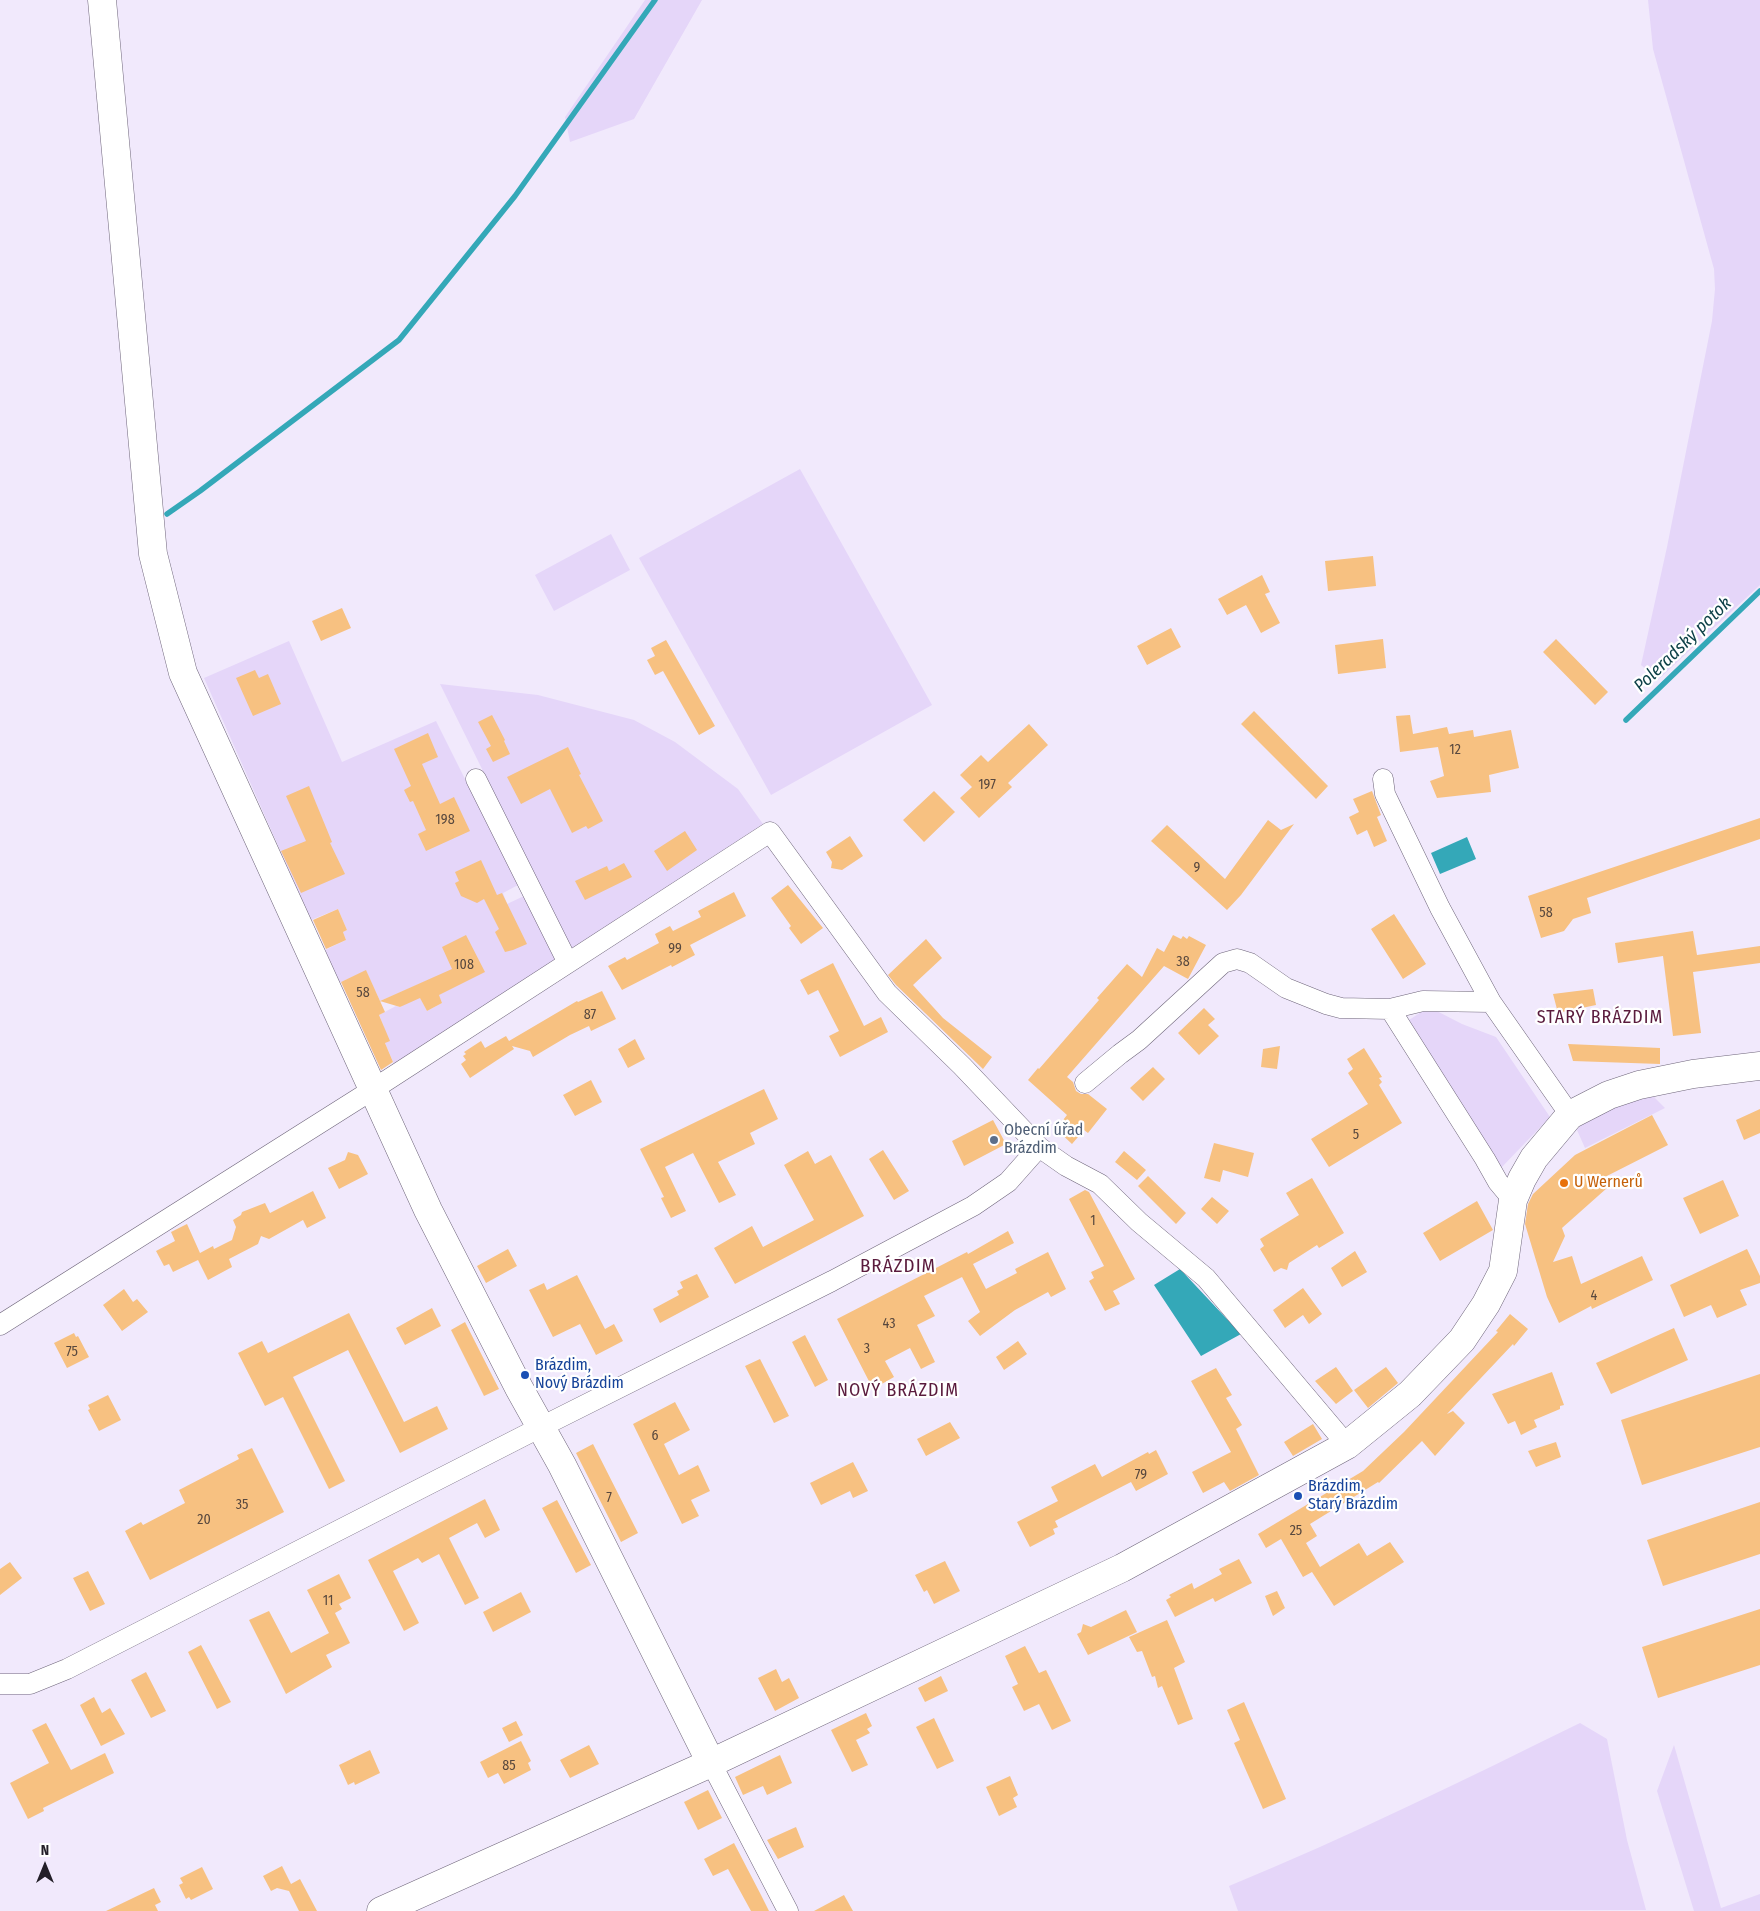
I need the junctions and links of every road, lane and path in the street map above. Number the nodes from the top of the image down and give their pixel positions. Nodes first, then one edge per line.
1 (102, 0) edge
2 (476, 778) dead end
3 (1383, 779) dead end
4 (568, 963) junction
5 (1491, 1002) junction
6 (1390, 1008) junction
7 (1760, 1066) edge
8 (1085, 1083) dead end
9 (372, 1090) junction
10 (1570, 1115) junction
11 (1039, 1147) junction
12 (1512, 1200) junction
13 (0, 1325) edge
14 (541, 1427) junction
15 (1347, 1445) junction
16 (0, 1684) edge
17 (711, 1763) junction
18 (381, 1911) edge
19 (788, 1911) edge

1 - 9 street
2 - 4 street
3 - 5 street
4 - 9 street
4 - 11 street
5 - 6 street
5 - 10 street
6 - 8 street
6 - 12 street
7 - 10 street
9 - 13 street
9 - 14 street
10 - 12 street
11 - 14 street
11 - 15 street
12 - 15 street
14 - 16 street
14 - 17 street
15 - 17 street
17 - 18 street
17 - 19 street

